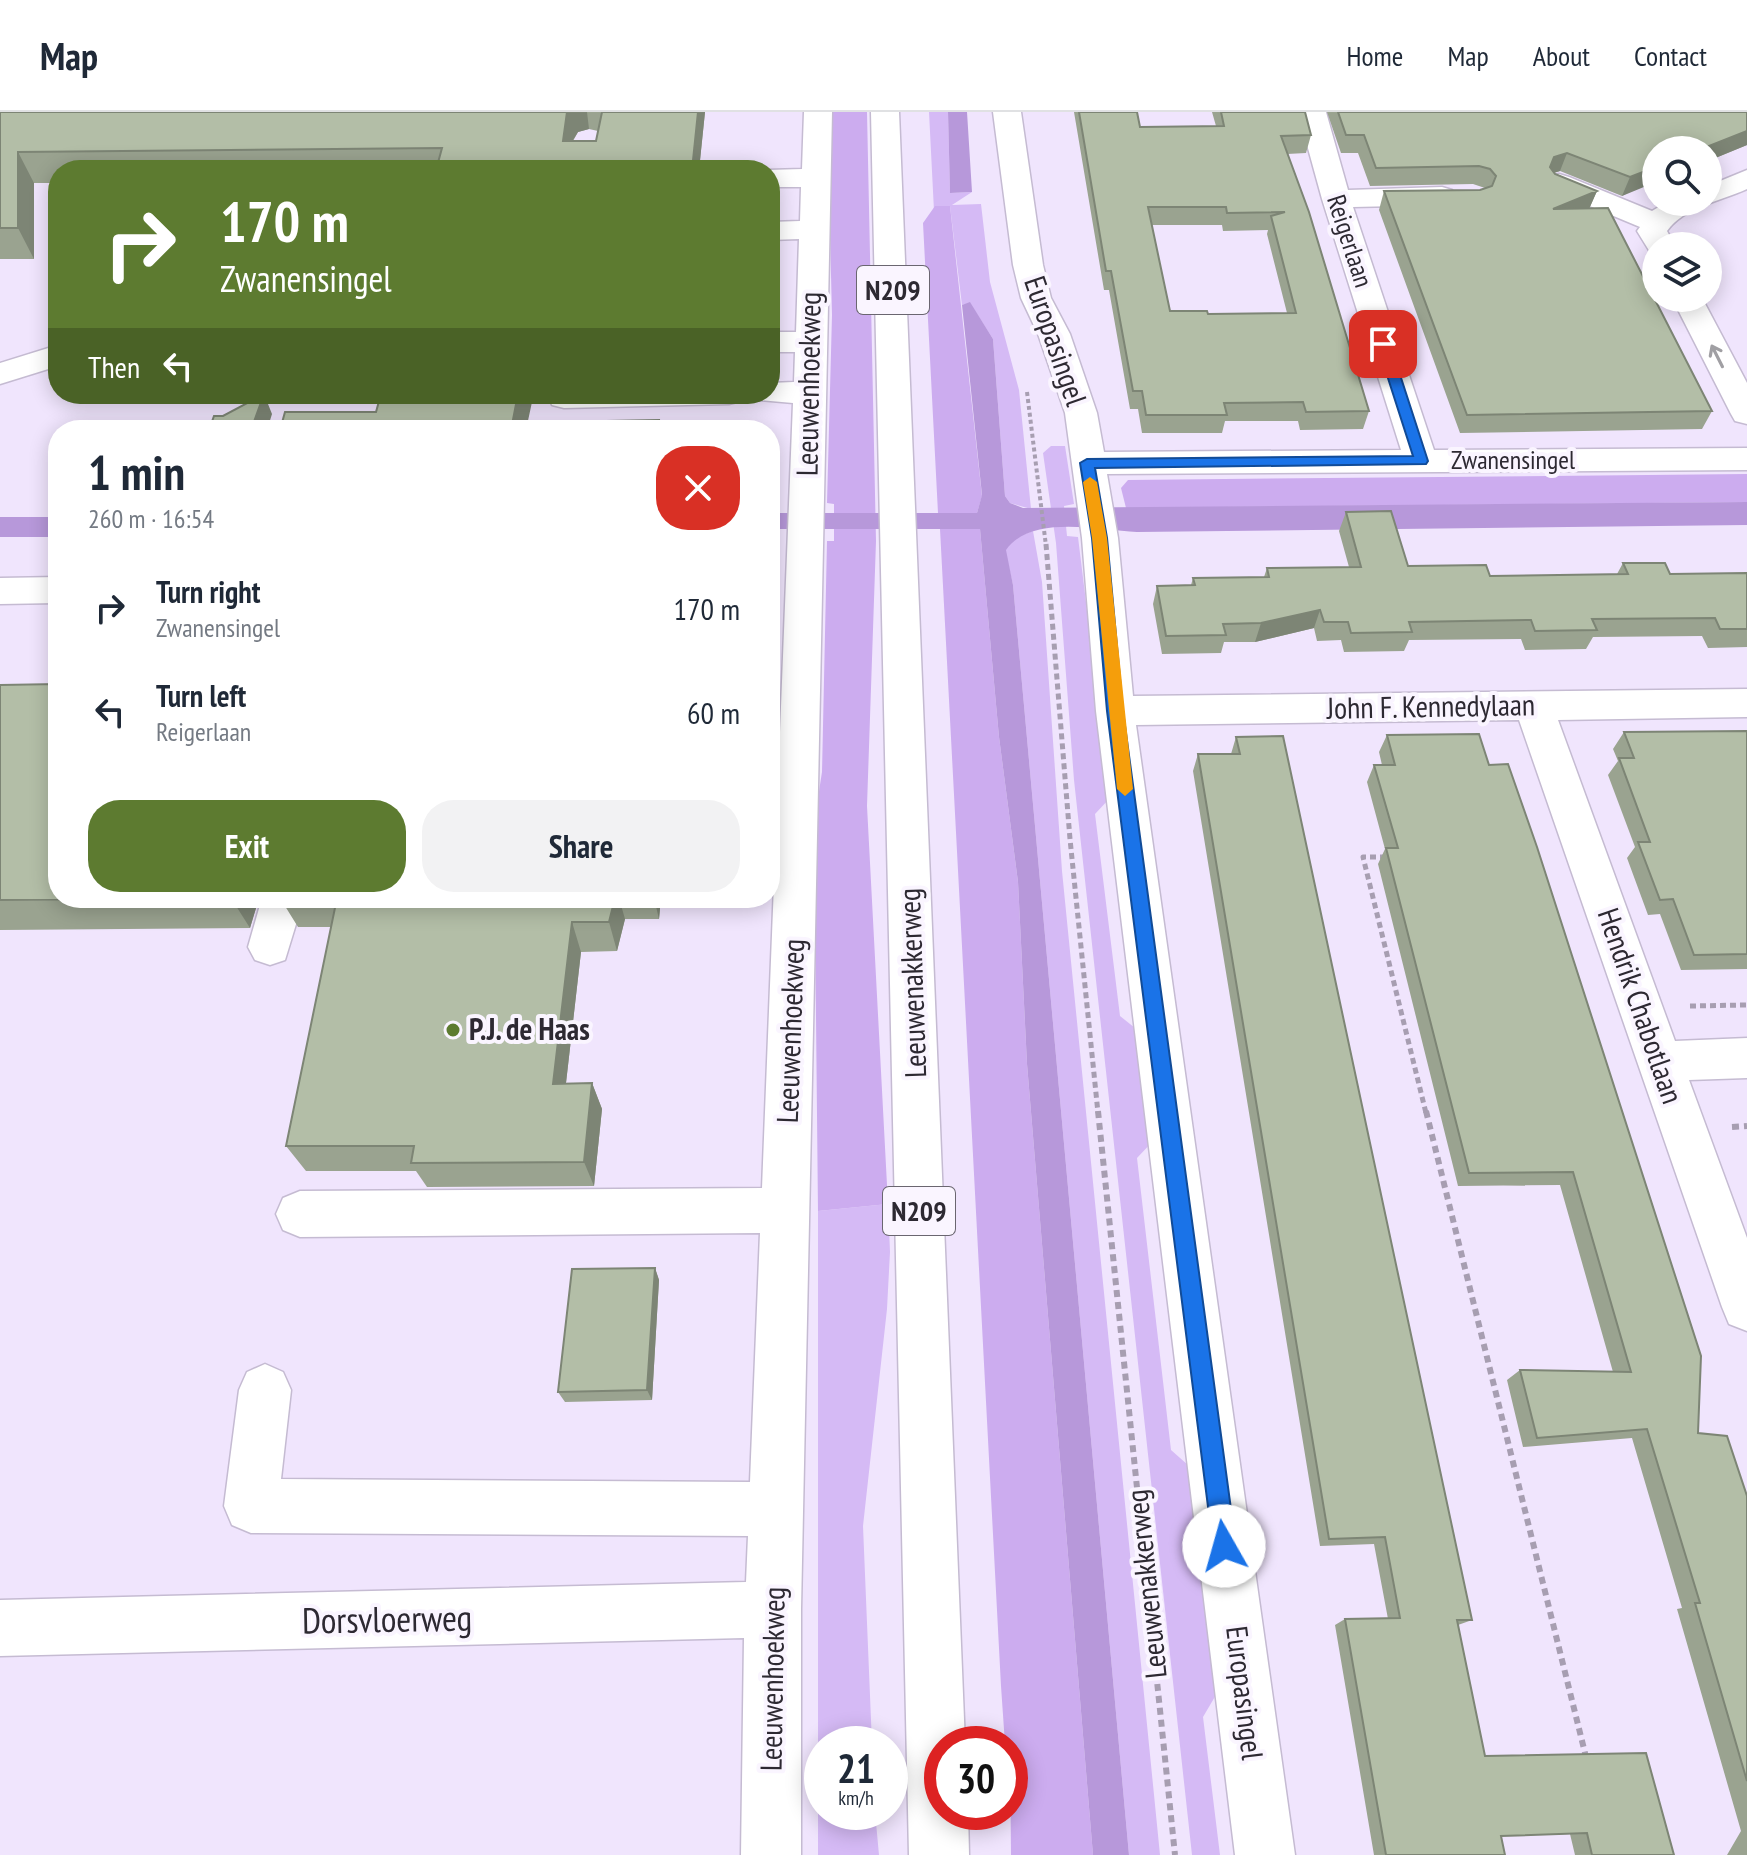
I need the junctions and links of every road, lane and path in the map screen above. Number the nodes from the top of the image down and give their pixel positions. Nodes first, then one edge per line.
1 (818, 112) edge
2 (885, 112) edge
3 (1007, 112) edge
4 (1312, 112) edge
5 (780, 178) edge
6 (815, 178) junction
7 (1747, 179) edge
8 (1559, 183) edge
9 (1722, 190) edge
10 (1473, 196) edge
11 (1336, 199) junction
12 (813, 230) junction
13 (780, 231) edge
14 (1654, 232) edge
15 (1694, 312) edge
16 (780, 342) edge
17 (809, 342) junction
18 (48, 358) edge
19 (0, 374) edge
20 (808, 392) junction
21 (780, 393) edge
22 (1747, 414) edge
23 (1747, 459) edge
24 (1421, 461) junction
25 (1093, 498) junction
26 (1042, 500) dead end
27 (48, 590) edge
28 (0, 591) edge
29 (1747, 703) edge
30 (1533, 705) junction
31 (1115, 711) junction
32 (1395, 857) edge
33 (280, 908) edge
34 (270, 947) dead end
35 (1747, 1058) edge
36 (1659, 1061) junction
37 (786, 1210) junction
38 (300, 1214) dead end
39 (1747, 1307) edge
40 (265, 1390) dead end
41 (776, 1509) junction
42 (773, 1609) junction
43 (0, 1628) edge
44 (1588, 1763) edge
45 (771, 1855) edge
46 (939, 1855) edge
47 (1175, 1855) edge
48 (1265, 1855) edge

1 - 6 street, Leeuwenhoekweg
2 - 46 street, Leeuwenakkerweg / N209
3 - 25 street, Europasingel
4 - 11 street, Reigerlaan
5 - 6 street
6 - 12 street, Leeuwenhoekweg
7 - 9 street
8 - 14 street
10 - 11 street
11 - 24 street, Reigerlaan
12 - 13 street
12 - 17 street, Leeuwenhoekweg
22 -> 15 street
16 - 17 street
17 - 20 street, Leeuwenhoekweg
18 - 19 street
20 - 21 street
20 - 37 street, Leeuwenhoekweg
23 - 24 street, Zwanensingel
24 - 25 street, Zwanensingel
25 - 31 street, Europasingel
26 - 47 path, Leeuwenakkerweg
27 - 28 street
29 - 30 street, John F. Kennedylaan
30 - 31 street, John F. Kennedylaan
30 - 36 street, Hendrik Chabotlaan
31 - 48 street, Europasingel
32 - 44 path
33 - 34 street
35 - 36 street
36 - 39 street, Hendrik Chabotlaan
37 - 38 street
37 - 41 street, Leeuwenhoekweg
40 - 41 street
41 - 42 street, Leeuwenhoekweg
42 - 43 street, Dorsvloerweg
42 - 45 street, Leeuwenhoekweg

